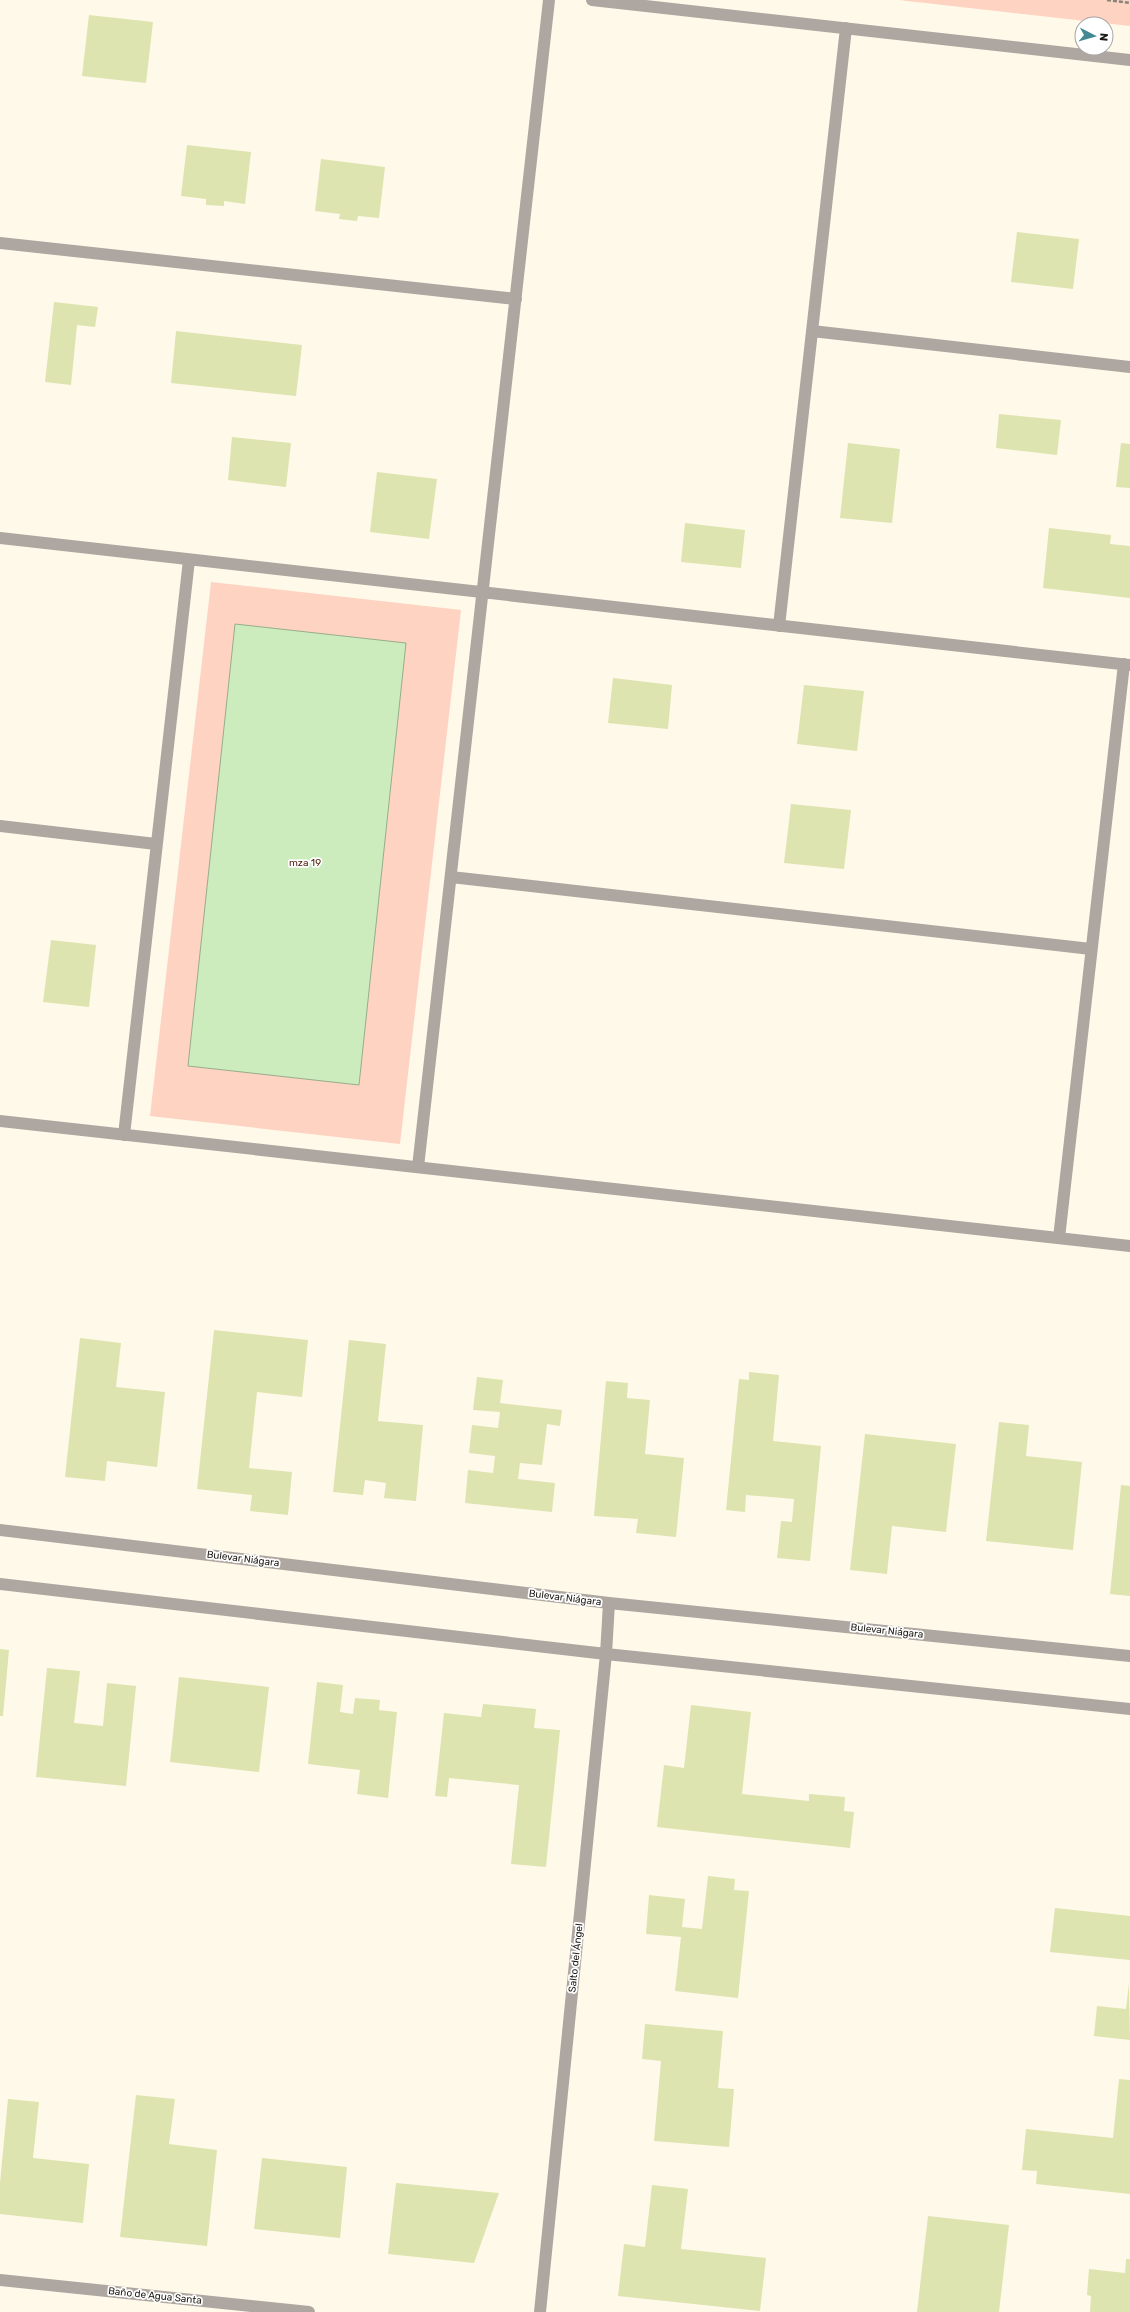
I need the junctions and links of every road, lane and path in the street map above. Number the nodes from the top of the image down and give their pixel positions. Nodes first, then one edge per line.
1 (549, 0) edge
2 (592, 0) edge
3 (1107, 0) edge
4 (1130, 2) edge
5 (846, 28) junction
6 (1130, 60) edge
7 (0, 243) edge
8 (516, 299) junction
9 (812, 331) junction
10 (1130, 367) edge
11 (0, 538) edge
12 (189, 560) junction
13 (483, 592) junction
14 (779, 626) junction
15 (1127, 665) edge
16 (0, 826) edge
17 (156, 844) junction
18 (451, 877) junction
19 (1091, 949) junction
20 (0, 1121) edge
21 (124, 1135) junction
22 (418, 1167) junction
23 (1059, 1238) junction
24 (1130, 1246) edge
25 (0, 1530) edge
26 (0, 1584) edge
27 (609, 1603) junction
28 (606, 1654) junction
29 (1130, 1656) edge
30 (1130, 1709) edge
31 (0, 2280) edge
32 (309, 2312) edge
33 (540, 2312) edge

1 - 8 street
2 - 5 street
3 - 4 path
5 - 6 street
5 - 9 street
7 - 8 street
8 - 13 street
9 - 10 street
9 - 14 street
11 - 12 street
12 - 13 street
12 - 17 street
13 - 14 street
13 - 18 street
14 - 15 street
15 - 19 street
16 - 17 street
17 - 21 street
18 - 19 street
18 - 22 street
19 - 23 street
20 - 21 street
21 - 22 street
22 - 23 street
23 - 24 street
25 - 27 street, Bulevar Niágara
26 - 28 street
27 - 28 street, Salto del Ángel
27 - 29 street, Bulevar Niágara
28 - 30 street
28 - 33 street, Salto del Ángel
31 - 32 street, Baño de Agua Santa

